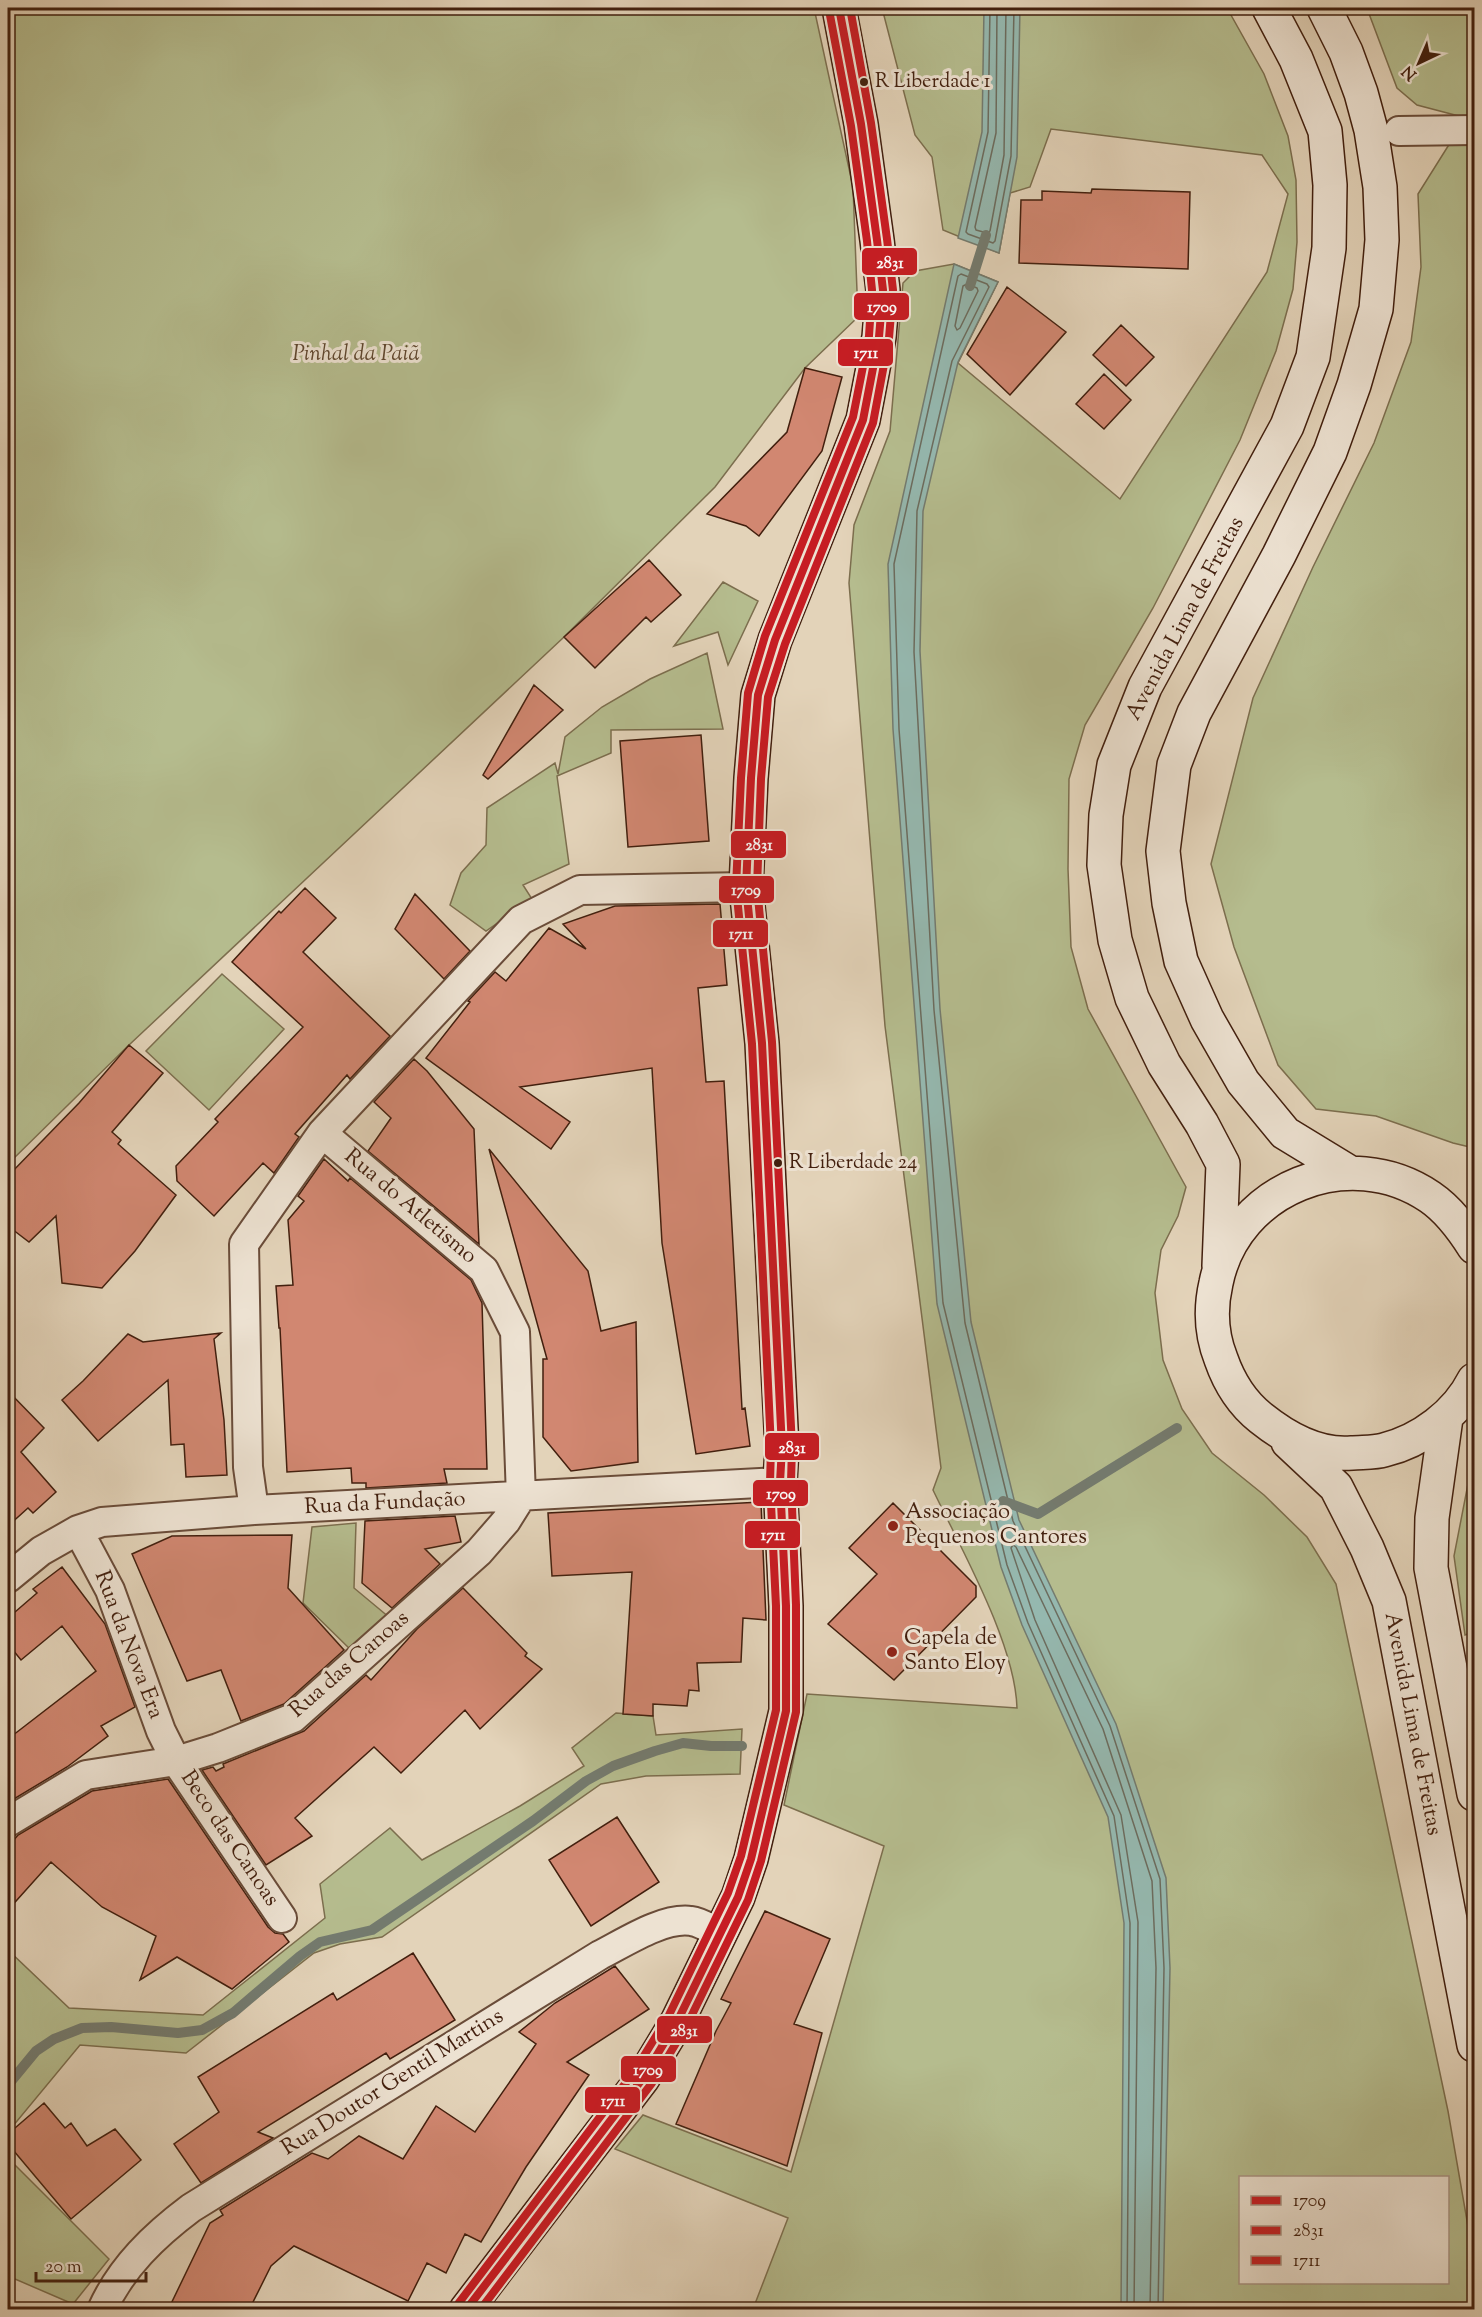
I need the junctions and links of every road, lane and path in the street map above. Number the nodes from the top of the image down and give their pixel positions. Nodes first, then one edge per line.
1 (839, 8) edge
2 (1269, 8) edge
3 (1324, 8) edge
4 (1399, 130) dead end
5 (1474, 130) edge
6 (746, 887) junction
7 (322, 1133) junction
8 (1348, 1172) junction
9 (1429, 1196) junction
10 (1474, 1203) edge
11 (1474, 1247) edge
12 (1219, 1266) junction
13 (1474, 1380) edge
14 (1446, 1418) junction
15 (1281, 1434) junction
16 (780, 1482) junction
17 (521, 1497) junction
18 (254, 1510) junction
19 (78, 1530) junction
20 (8, 1578) edge
21 (176, 1761) junction
22 (1474, 1794) edge
23 (8, 1822) edge
24 (282, 1918) dead end
25 (721, 1934) junction
26 (1474, 2045) edge
27 (102, 2310) edge
28 (466, 2310) edge

1 - 6 main road
2 - 12 main road, Avenida Lima de Freitas
3 - 8 main road
4 - 5 street
6 - 7 street
6 - 16 main road
7 - 17 street, Rua do Atletismo
7 - 18 street
8 - 9 main road
8 - 12 main road
9 - 10 main road
9 - 11 main road
12 - 15 main road
13 - 14 main road
14 - 15 main road
14 - 22 main road
15 - 26 main road, Avenida Lima de Freitas
16 - 17 street, Rua da Fundação
16 - 25 main road
17 - 18 street, Rua da Fundação
17 - 21 street, Rua das Canoas
18 - 19 street, Rua da Fundação
19 - 20 street, Rua da Fundação
19 - 21 street, Rua da Nova Era
21 - 23 street, Rua das Canoas
21 - 24 street, Beco das Canoas
25 - 27 street, Rua Doutor Gentil Martins
25 - 28 main road

